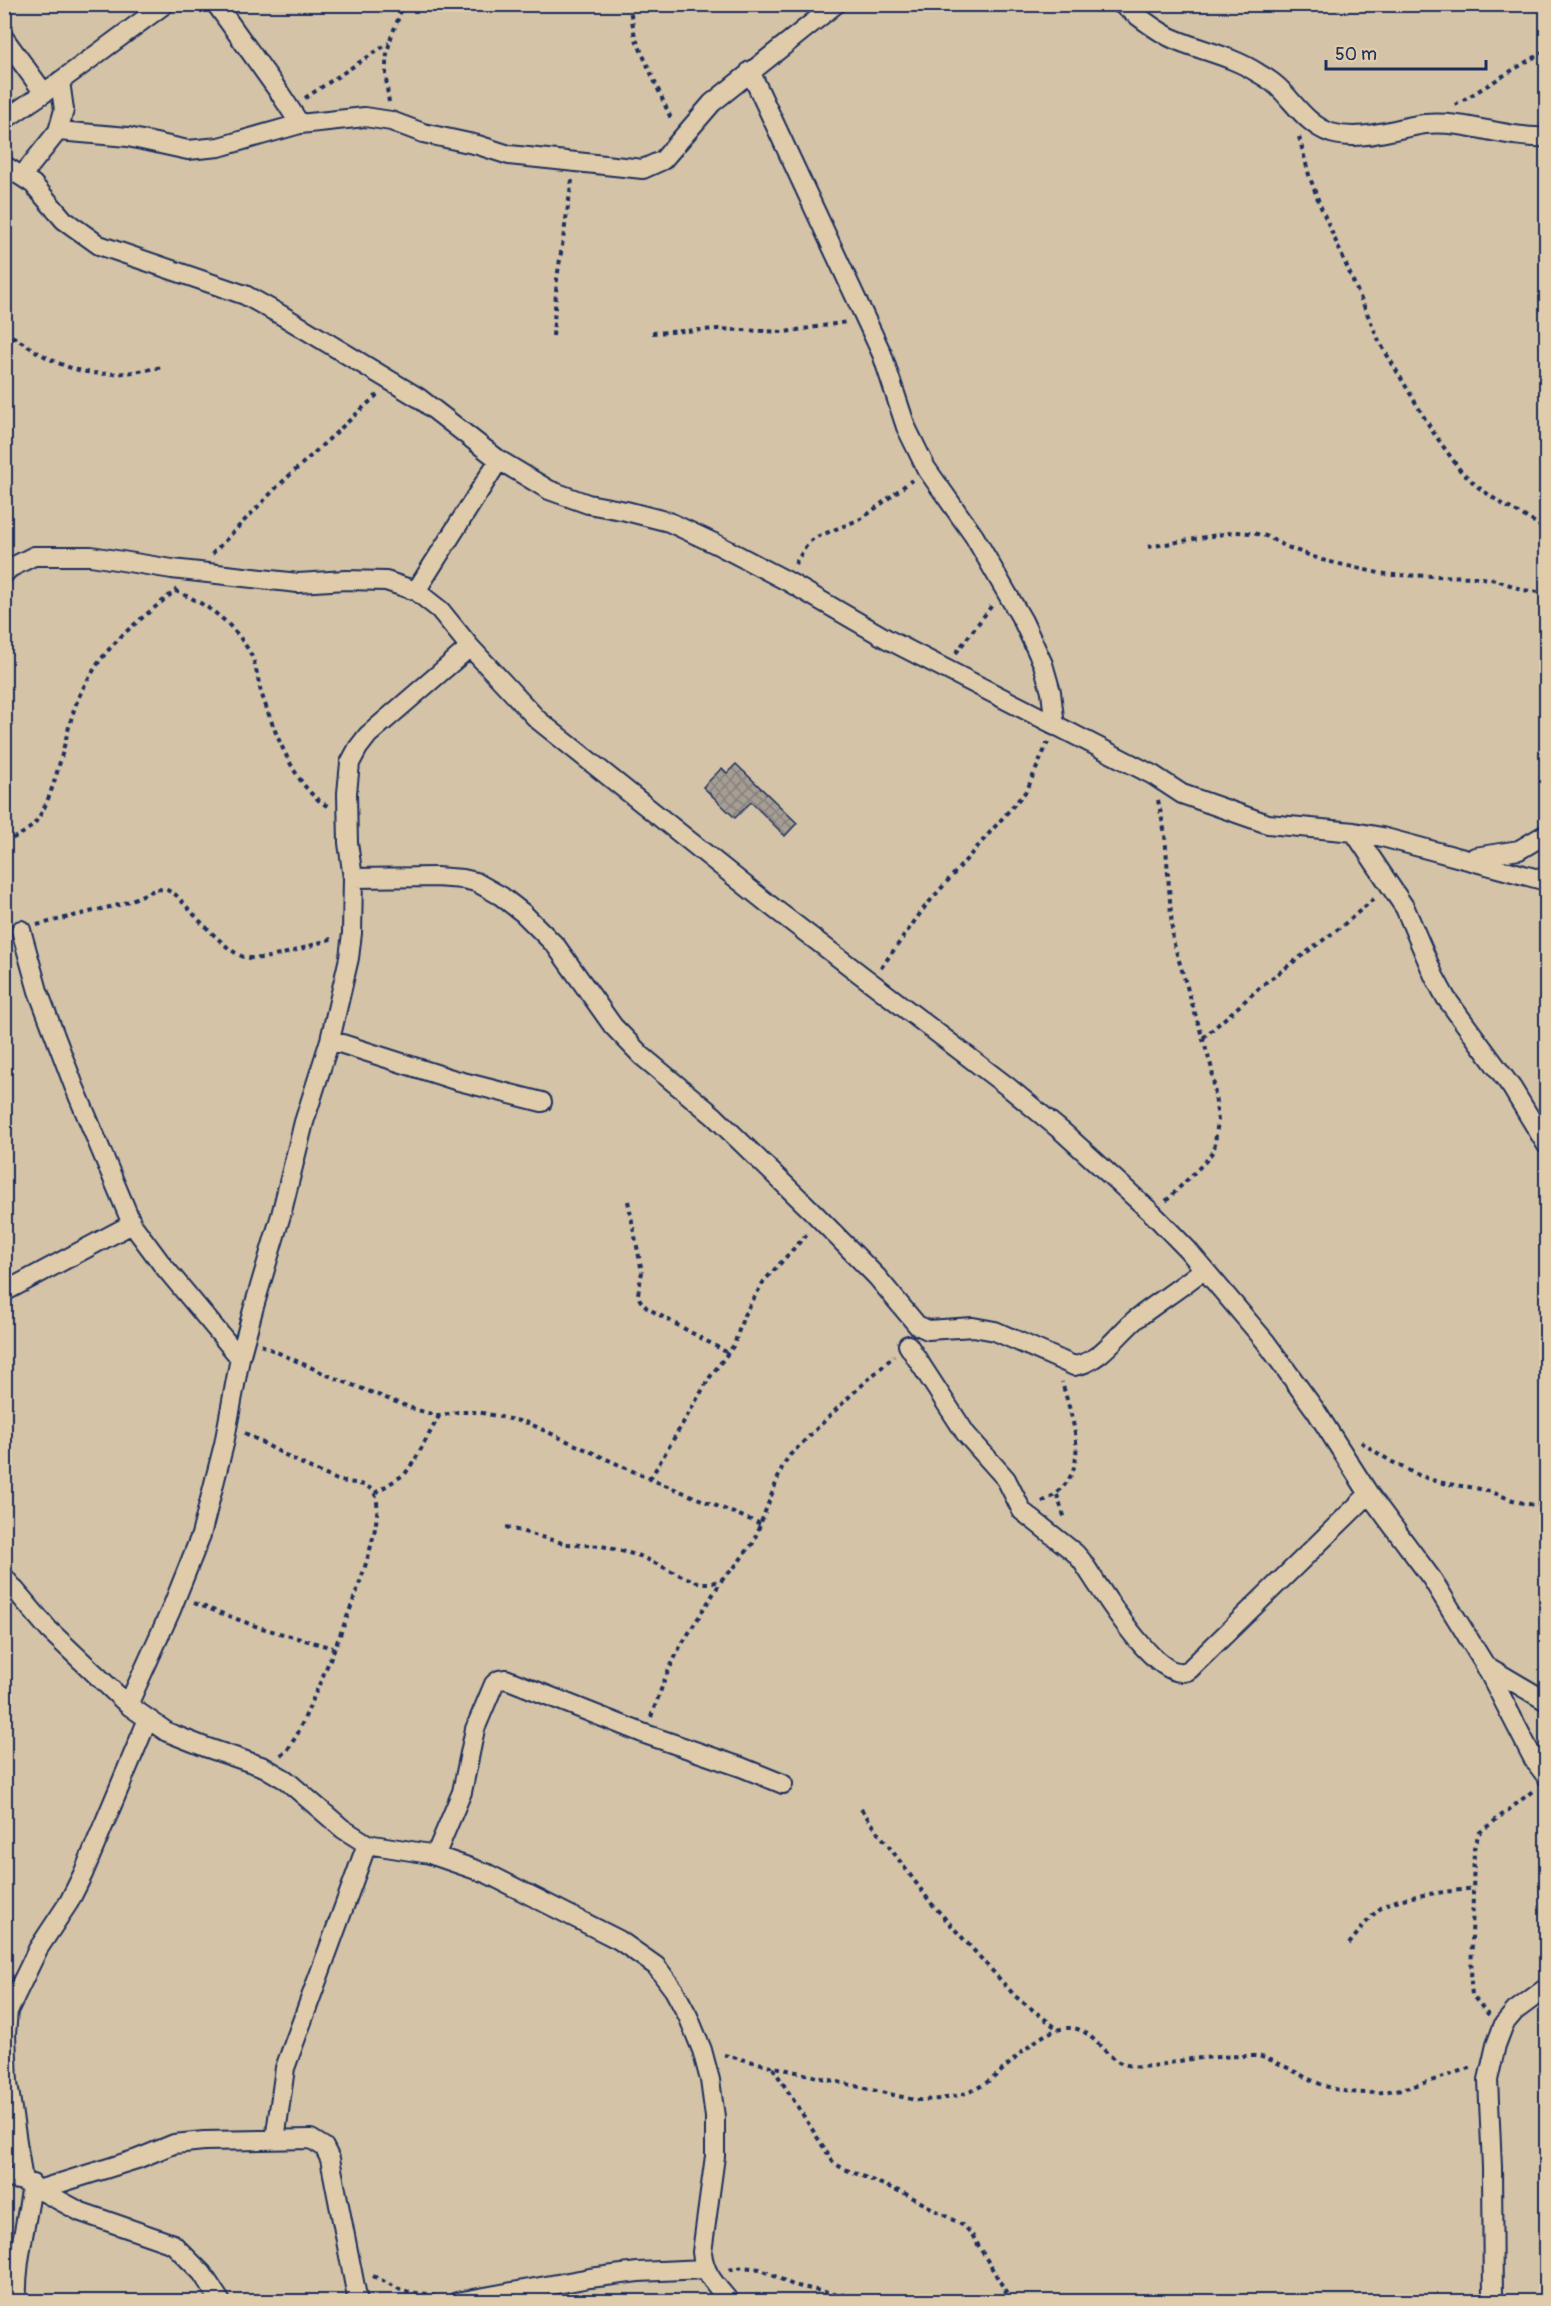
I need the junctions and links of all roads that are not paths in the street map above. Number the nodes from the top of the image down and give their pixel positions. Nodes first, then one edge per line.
1 (165, 4) edge
2 (216, 4) edge
3 (836, 4) edge
4 (1120, 4) edge
5 (4, 38) edge
6 (750, 71) junction
7 (60, 81) junction
8 (44, 93) junction
9 (295, 116) junction
10 (4, 120) edge
11 (58, 131) junction
12 (1546, 137) edge
13 (4, 165) edge
14 (22, 177) junction
15 (499, 460) junction
16 (4, 574) edge
17 (416, 591) junction
18 (470, 647) junction
19 (1055, 726) junction
20 (1354, 832) junction
21 (1546, 834) edge
22 (1468, 858) junction
23 (353, 878) junction
24 (1546, 881) edge
25 (21, 930) road end
26 (330, 1040) junction
27 (542, 1102) dead end
28 (1546, 1144) edge
29 (132, 1224) junction
30 (1204, 1269) junction
31 (4, 1292) edge
32 (908, 1345) road end
33 (240, 1358) junction
34 (1369, 1494) junction
35 (4, 1577) edge
36 (1485, 1665) junction
37 (1546, 1701) edge
38 (128, 1706) junction
39 (148, 1719) junction
40 (1540, 1757) edge
41 (1542, 1781) edge
42 (783, 1784) dead end
43 (367, 1844) junction
44 (435, 1856) junction
45 (1546, 1988) edge
46 (275, 2139) junction
47 (4, 2177) edge
48 (32, 2185) junction
49 (706, 2272) junction
50 (16, 2301) edge
51 (221, 2301) edge
52 (358, 2301) edge
53 (457, 2301) edge
54 (730, 2301) edge
55 (1493, 2301) edge

1 - 7 street
2 - 9 street
3 - 6 street
4 - 12 street
5 - 8 street
6 - 9 street
6 - 19 street
7 - 8 street
7 - 11 street
8 - 10 street
9 - 11 street
11 - 14 street
13 - 14 street
14 - 15 street
15 - 17 street
15 - 19 street
16 - 17 street
17 - 18 street
18 - 23 street
18 - 30 street
19 - 20 street
20 - 22 street
20 - 28 street
21 - 22 street
22 - 24 street
23 - 26 street
23 - 30 street
25 - 29 street
26 - 27 street
26 - 33 street
29 - 31 street
29 - 33 street
30 - 34 street
32 - 34 street
33 - 38 street
34 - 36 street
35 - 38 street
36 - 37 street
36 - 40 street
38 - 39 street
39 - 43 street
39 - 48 street
40 - 41 street
42 - 44 street
43 - 44 street
43 - 46 street
44 - 49 street
45 - 55 street
46 - 48 street
46 - 52 street
47 - 48 street
48 - 50 street
48 - 51 street
49 - 53 street
49 - 54 street

